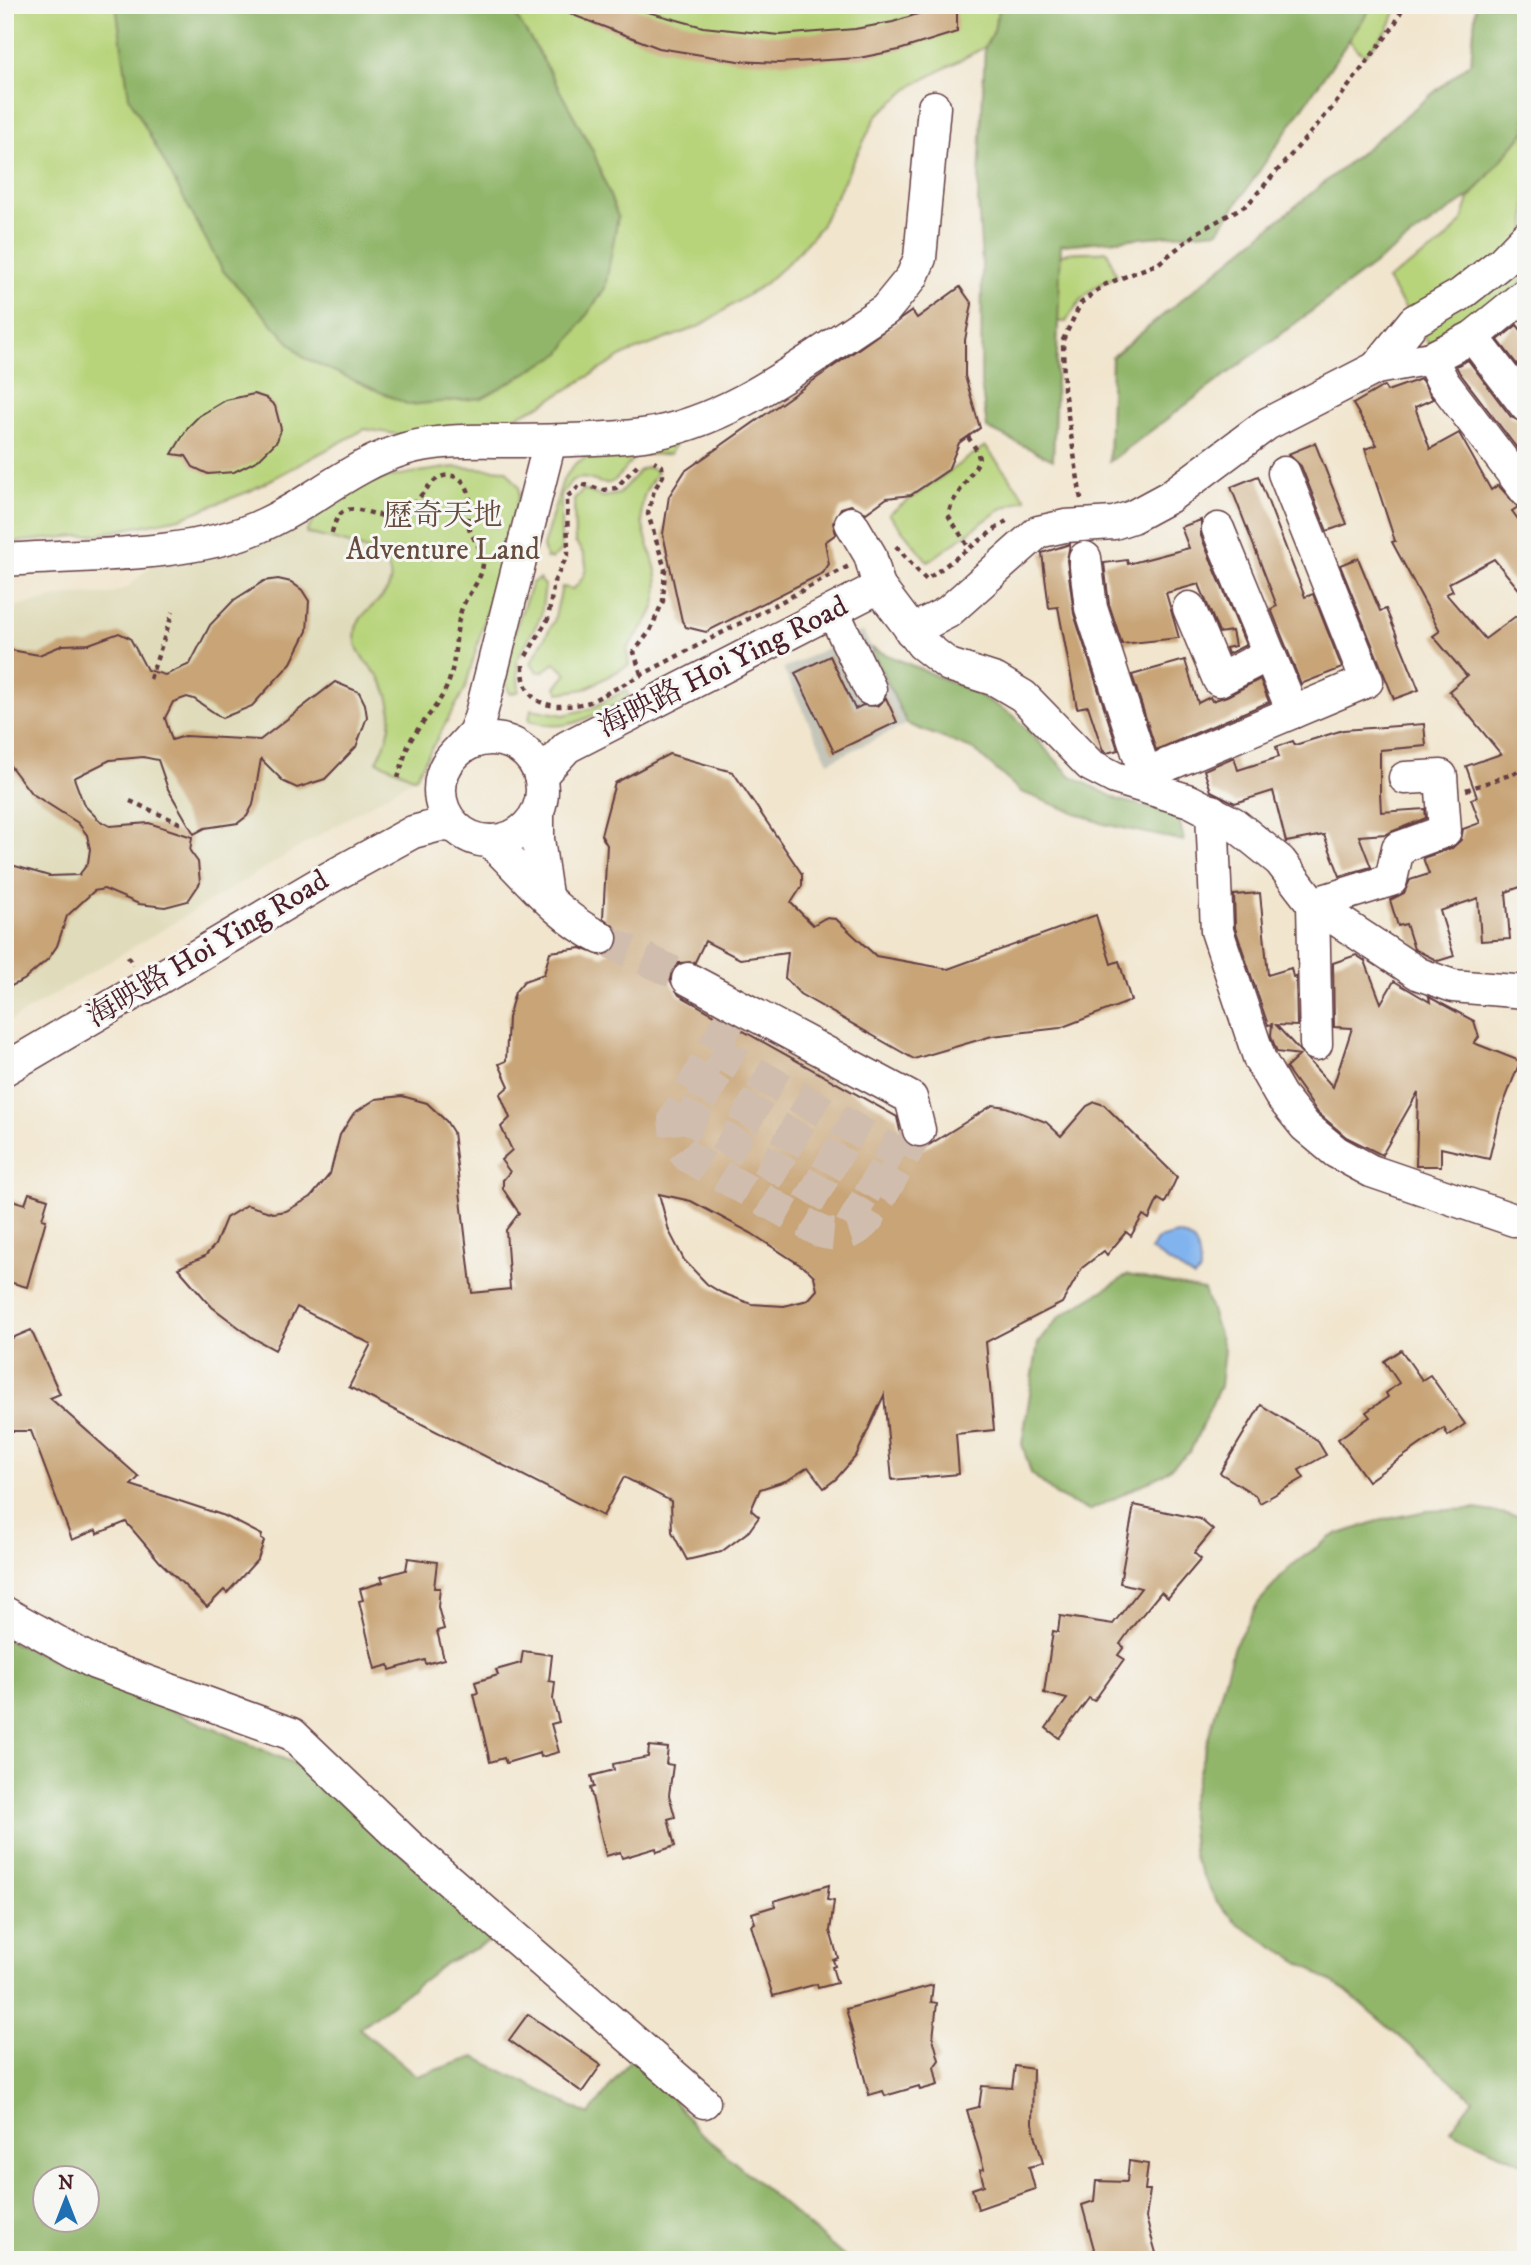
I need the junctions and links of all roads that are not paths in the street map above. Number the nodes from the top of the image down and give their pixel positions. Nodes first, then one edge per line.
1 (933, 107) dead end
2 (1526, 237) edge
3 (1521, 309) edge
4 (1473, 337) junction
5 (1431, 358) junction
6 (1376, 368) junction
7 (1526, 407) edge
8 (550, 441) junction
9 (1283, 473) dead end
10 (1526, 491) edge
11 (851, 523) dead end
12 (1218, 529) dead end
13 (1085, 558) dead end
14 (5, 560) edge
15 (879, 587) junction
16 (1189, 608) dead end
17 (833, 611) junction
18 (911, 631) junction
19 (1269, 654) junction
20 (870, 689) dead end
21 (1293, 712) junction
22 (497, 735) junction
23 (567, 747) junction
24 (540, 776) junction
25 (1137, 777) junction
26 (1405, 778) dead end
27 (440, 793) junction
28 (538, 811) junction
29 (1212, 811) junction
30 (455, 826) junction
31 (413, 832) junction
32 (490, 841) junction
33 (546, 895) junction
34 (1313, 904) junction
35 (601, 938) tunnel mouth
36 (688, 979) tunnel mouth
37 (1526, 992) edge
38 (1316, 1044) dead end
39 (5, 1069) edge
40 (919, 1130) tunnel mouth
41 (1514, 1220) dead end
42 (5, 1613) edge
43 (704, 2102) dead end

1 - 8 street
2 - 6 street
3 - 4 street
4 - 5 street
4 - 7 street
5 - 6 street
5 - 10 street
6 - 18 street
8 - 14 street
8 - 22 street
9 - 21 street
11 - 15 street
12 - 19 street
13 - 25 street
15 - 17 street, 海映路 Hoi Ying Road
15 - 18 street
16 - 19 street
17 - 20 street
17 - 23 street, 海映路 Hoi Ying Road
18 - 25 street
19 - 21 street
21 - 25 street
22 - 23 street, 海映路 Hoi Ying Road
22 - 24 street
22 - 27 street, 海映路 Hoi Ying Road
23 - 24 street, 海映路 Hoi Ying Road
24 - 28 street
25 - 29 street
26 - 34 street
27 - 30 street
27 - 31 street, 海映路 Hoi Ying Road
28 - 32 street
28 - 33 street
29 - 34 street
29 - 41 street
30 - 31 street, 海映路 Hoi Ying Road
30 - 32 street
31 - 39 street, 海映路 Hoi Ying Road
32 - 33 street
33 - 35 street
34 - 37 street
34 - 38 street
36 - 40 street
42 - 43 street

